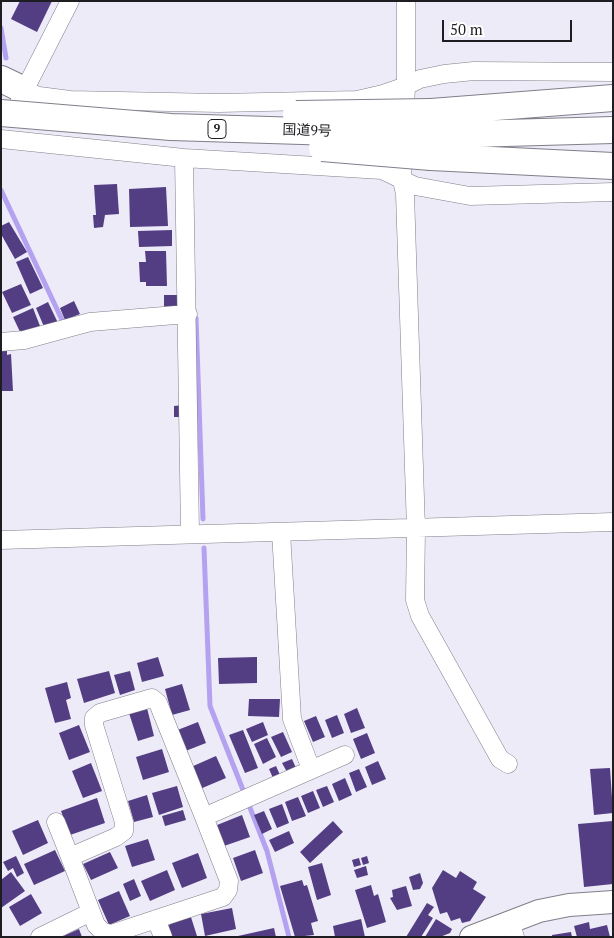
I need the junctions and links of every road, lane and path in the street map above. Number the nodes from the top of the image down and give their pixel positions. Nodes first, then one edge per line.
1 (70, 1) edge
2 (406, 1) edge
3 (613, 72) edge
4 (13, 85) edge
5 (406, 86) junction
6 (613, 98) edge
7 (1, 113) edge
8 (613, 130) edge
9 (432, 135) junction
10 (1, 138) edge
11 (184, 158) junction
12 (613, 166) edge
13 (402, 180) junction
14 (613, 192) edge
15 (188, 314) junction
16 (1, 342) edge
17 (613, 522) edge
18 (416, 529) junction
19 (281, 532) junction
20 (190, 533) junction
21 (1, 540) edge
22 (345, 755) dead end
23 (508, 764) dead end
24 (310, 769) junction
25 (204, 817) junction
26 (56, 822) dead end
27 (70, 857) junction
28 (613, 902) edge
29 (91, 912) junction
30 (156, 919) junction
31 (513, 929) edge
32 (40, 937) edge
33 (163, 937) edge
34 (471, 937) edge

1 - 4 street
2 - 5 street
3 - 5 street
4 - 5 street
4 - 10 street
5 - 13 street
6 - 9 highway
7 - 9 highway, 国道9号 / 9, bridge
8 - 9 highway, 国道9号 / 9
9 - 12 highway
10 - 11 street
11 - 13 street
11 - 15 street
13 - 14 street
13 - 18 street
15 - 16 street
15 - 20 street
17 - 18 street
18 - 19 street
18 - 23 street
19 - 20 street
19 - 24 street
20 - 21 street
22 - 24 street
24 - 25 street
25 - 27 street
25 - 30 street
26 - 27 street
27 - 29 street
28 - 31 main road
29 - 30 street
29 - 32 street
30 - 33 street
31 - 34 main road

